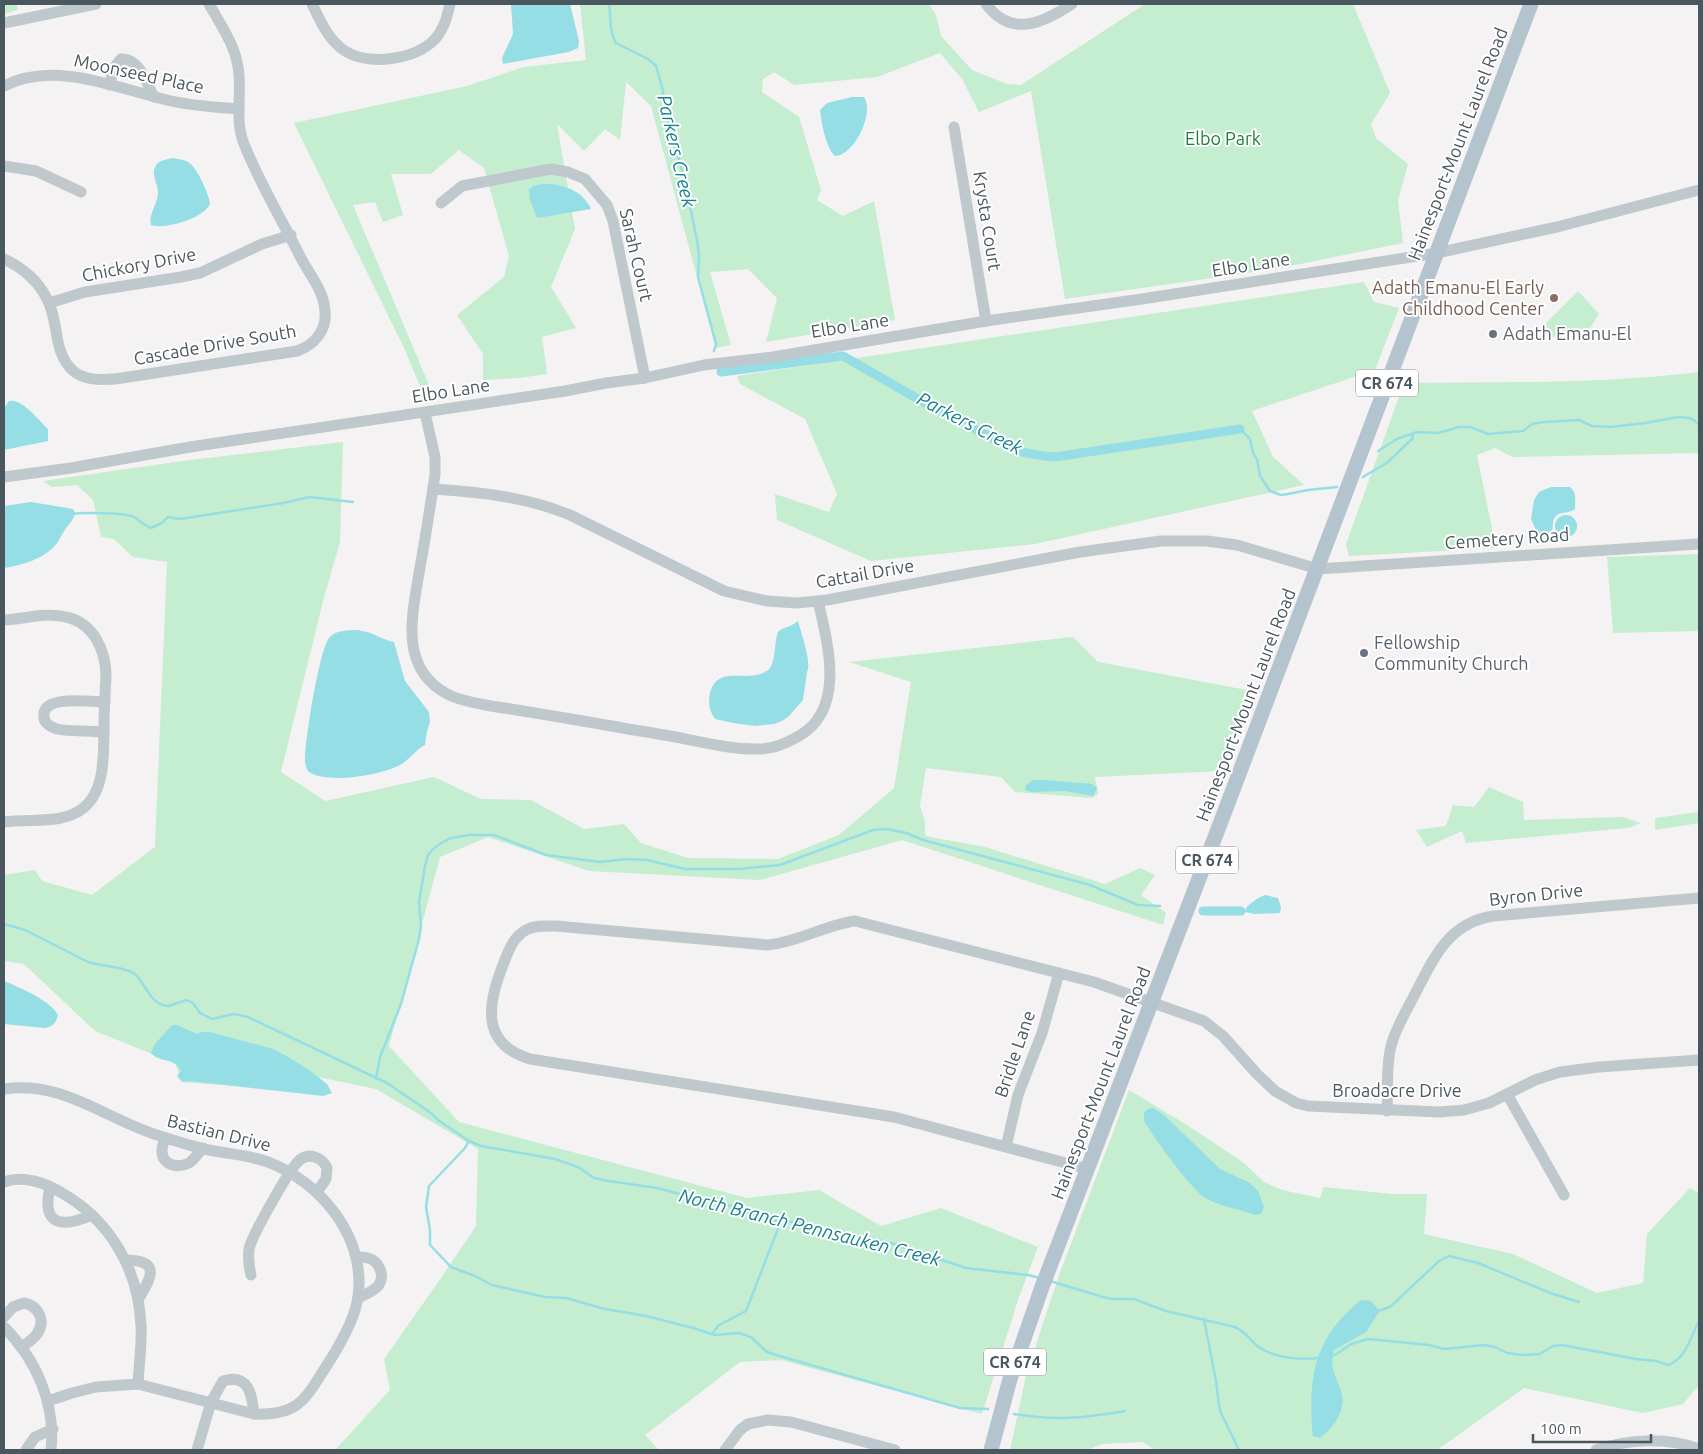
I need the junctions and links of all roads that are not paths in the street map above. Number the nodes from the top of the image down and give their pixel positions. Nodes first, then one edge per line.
1 (96, 4) edge
2 (208, 4) edge
3 (312, 4) edge
4 (450, 4) edge
5 (986, 4) edge
6 (1072, 4) edge
7 (1531, 4) edge
8 (78, 6) edge
9 (4, 23) edge
10 (109, 85) junction
11 (4, 86) edge
12 (154, 97) junction
13 (239, 109) junction
14 (954, 127) dead end
15 (4, 166) edge
16 (1699, 190) edge
17 (82, 192) dead end
18 (442, 202) dead end
19 (290, 235) junction
20 (1437, 253) junction
21 (4, 260) edge
22 (49, 303) junction
23 (986, 321) junction
24 (645, 378) junction
25 (425, 413) junction
26 (4, 477) edge
27 (433, 489) junction
28 (1699, 544) edge
29 (1318, 569) junction
30 (818, 601) junction
31 (4, 620) edge
32 (105, 702) junction
33 (104, 732) junction
34 (4, 822) edge
35 (1699, 898) edge
36 (1059, 973) junction
37 (1152, 1002) junction
38 (1699, 1060) edge
39 (4, 1089) edge
40 (1507, 1094) junction
41 (1387, 1110) junction
42 (166, 1138) junction
43 (1006, 1147) junction
44 (203, 1148) junction
45 (1088, 1169) junction
46 (290, 1172) junction
47 (4, 1182) edge
48 (50, 1187) junction
49 (317, 1192) junction
50 (1564, 1195) dead end
51 (92, 1215) junction
52 (356, 1257) junction
53 (125, 1260) junction
54 (251, 1275) dead end
55 (358, 1298) junction
56 (138, 1300) junction
57 (4, 1317) edge
58 (4, 1327) edge
59 (21, 1347) junction
60 (138, 1384) junction
61 (48, 1401) junction
62 (211, 1402) junction
63 (254, 1414) junction
64 (53, 1429) junction
65 (1699, 1448) edge
66 (26, 1450) edge
67 (52, 1450) edge
68 (197, 1450) edge
69 (725, 1450) edge
70 (895, 1450) edge
71 (991, 1450) edge
72 (1596, 1450) edge

1 - 8 street
2 - 13 street, Cascade Drive South
3 - 4 street
5 - 6 street
7 - 20 main road, Hainesport-Mount Laurel Road / CR 674
8 - 9 street
10 - 11 street, Moonseed Place
10 - 12 street, Moonseed Place
10 - 12 street
12 - 13 street, Moonseed Place
13 - 19 street, Cascade Drive South
14 - 23 street, Krysta Court
15 - 17 street
16 - 20 street, Elbo Lane
18 - 24 street, Sarah Court
19 - 22 street, Chickory Drive
19 - 22 street, Cascade Drive South
20 - 23 street, Elbo Lane
20 - 29 main road, Hainesport-Mount Laurel Road / CR 674
21 - 22 street, Cascade Drive South
23 - 24 street, Elbo Lane
24 - 25 street, Elbo Lane
25 - 26 street, Elbo Lane
25 - 27 street
27 - 30 street, Cattail Drive
27 - 30 street
28 - 29 street, Cemetery Road
29 - 30 street, Cattail Drive
29 - 37 main road, Hainesport-Mount Laurel Road / CR 674
31 - 32 street
32 - 33 street
32 - 33 street
33 - 34 street
35 - 41 street, Byron Drive
36 - 37 street, Broadacre Drive
36 - 43 street, Bridle Lane
36 - 43 street, Broadacre Drive
37 - 41 street, Broadacre Drive
37 - 45 main road, Hainesport-Mount Laurel Road / CR 674
38 - 40 street, Broadacre Drive
39 - 42 street, Bastian Drive
40 - 41 street, Broadacre Drive
40 - 50 street
42 - 44 street, Bastian Drive
42 - 44 street
43 - 45 street, Broadacre Drive
44 - 46 street, Bastian Drive
45 - 71 main road, Hainesport-Mount Laurel Road / CR 674
46 - 49 street, Bastian Drive
46 - 49 street
46 - 54 street
47 - 48 street
48 - 51 street
48 - 51 street
49 - 52 street, Bastian Drive
51 - 53 street
52 - 55 street, Bastian Drive
52 - 55 street
53 - 56 street
53 - 56 street
55 - 63 street, Bastian Drive
56 - 60 street
57 - 59 street
58 - 59 street
59 - 61 street
60 - 61 street, Bastian Drive
60 - 62 street, Bastian Drive
61 - 64 street
62 - 63 street, Bastian Drive
62 - 63 street
62 - 68 street
64 - 66 street
64 - 67 street
65 - 72 street
69 - 70 street

